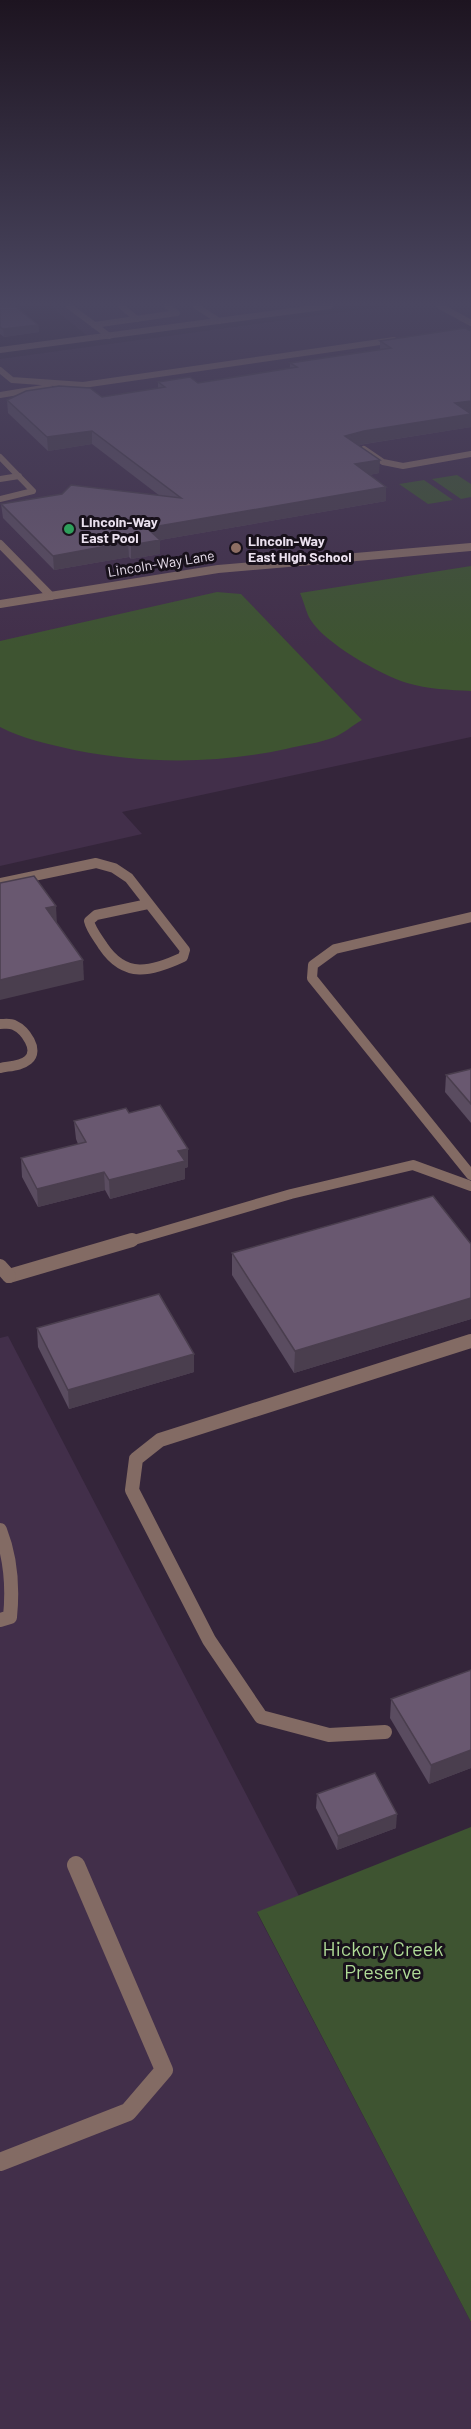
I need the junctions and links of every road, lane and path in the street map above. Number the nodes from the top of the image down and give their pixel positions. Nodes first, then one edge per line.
1 (364, 448) edge
2 (471, 454) edge
3 (2, 461) edge
4 (19, 476) junction
5 (0, 479) edge
6 (0, 499) edge
7 (0, 544) edge
8 (471, 547) edge
9 (51, 596) junction
10 (0, 604) edge
11 (0, 883) edge
12 (148, 904) junction
13 (471, 917) edge
14 (0, 1024) edge
15 (0, 1068) edge
16 (471, 1175) edge
17 (471, 1186) edge
18 (0, 1266) edge
19 (471, 1341) edge
20 (0, 1530) edge
21 (0, 1620) edge
22 (385, 1732) dead end
23 (76, 1865) dead end
24 (0, 2162) edge

1 - 2 street
3 - 4 street
4 - 5 street
4 - 6 street
7 - 9 street
8 - 9 street, Lincoln-Way Lane
9 - 10 street, Lincoln-Way Lane
11 - 12 street
12 - 12 street
13 - 16 street
14 - 15 street
17 - 18 street
19 - 22 street
20 - 21 street
23 - 24 street

